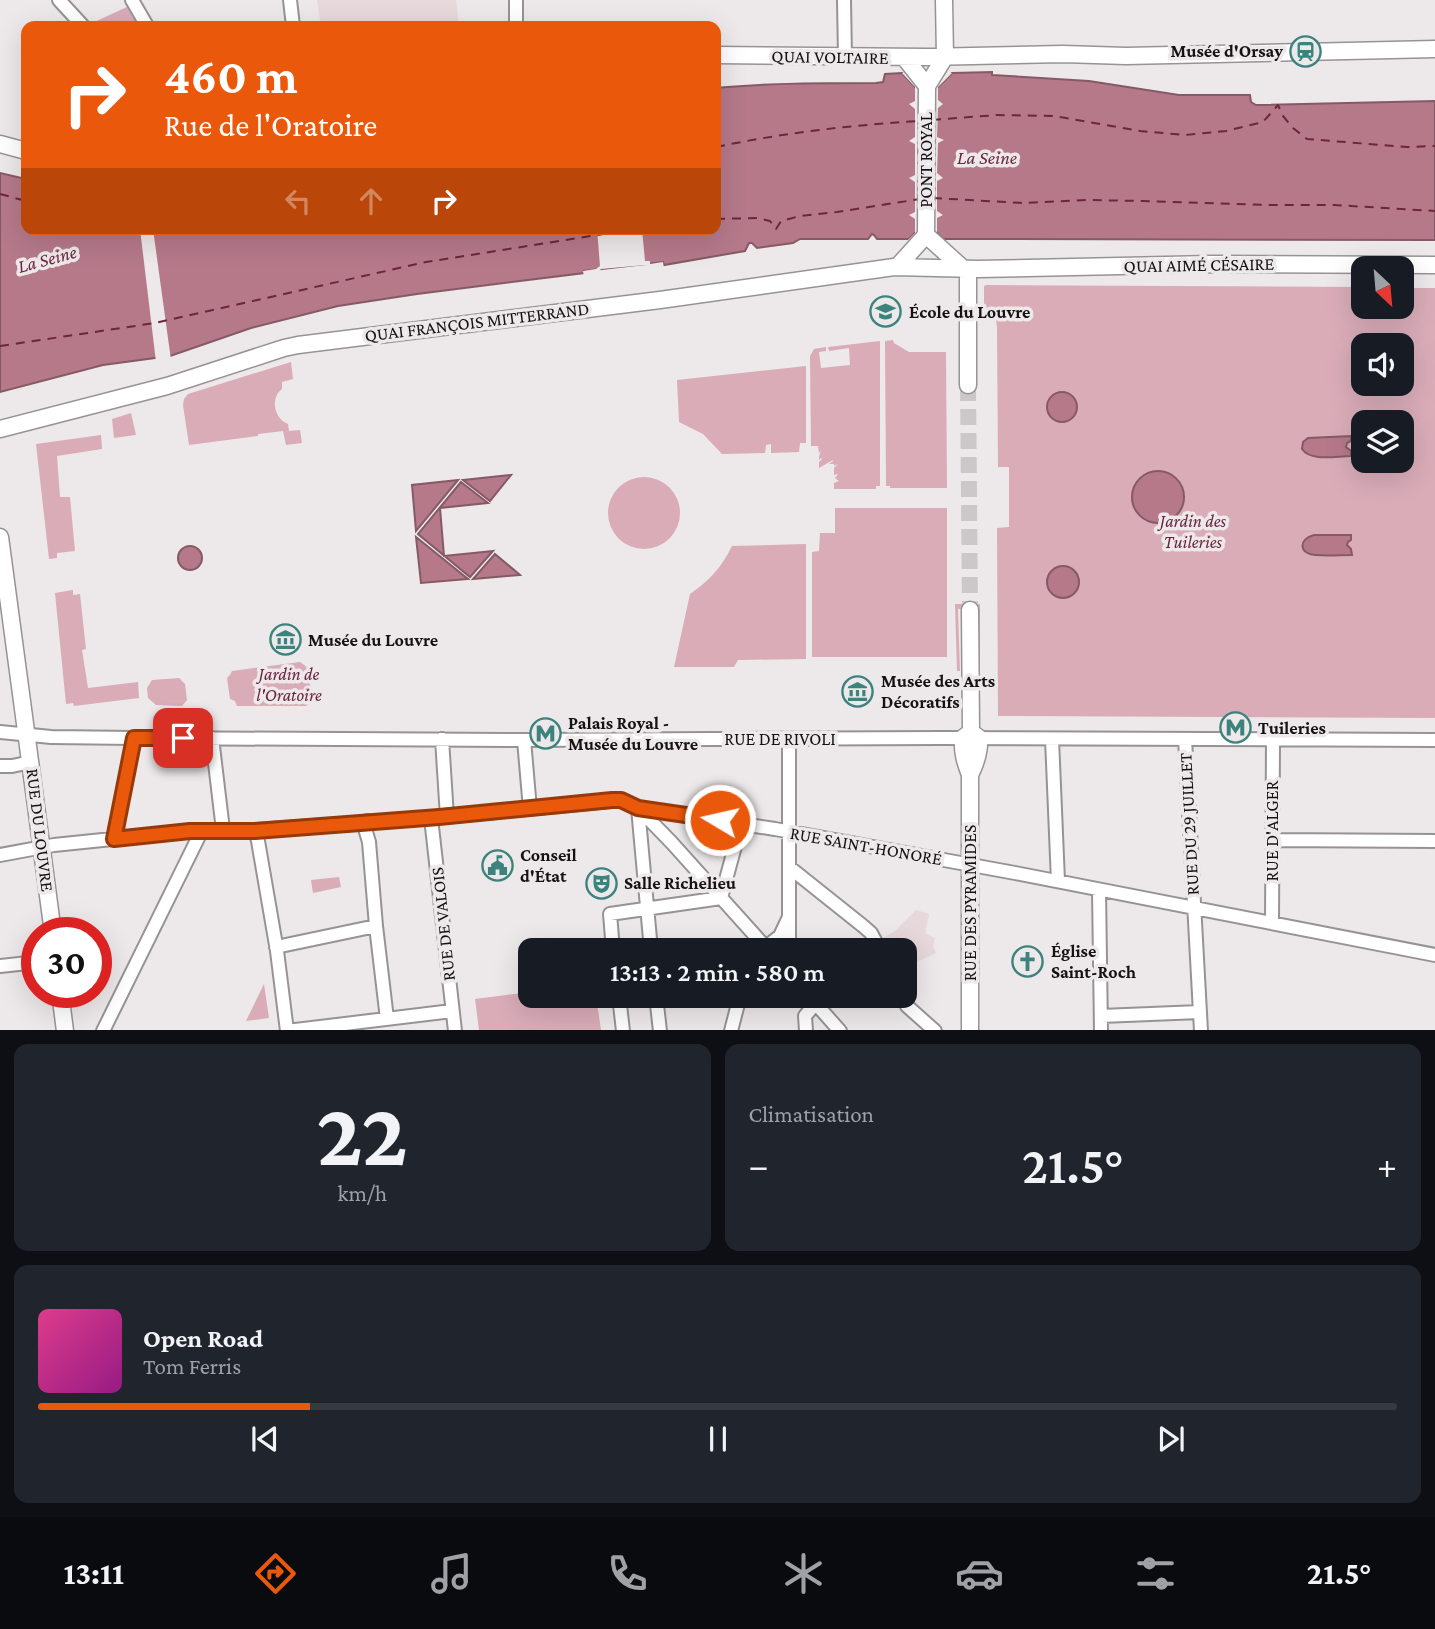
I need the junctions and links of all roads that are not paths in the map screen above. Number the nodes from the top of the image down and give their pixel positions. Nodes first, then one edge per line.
1 (59, 0) edge
2 (132, 0) edge
3 (290, 0) edge
4 (516, 0) edge
5 (844, 0) edge
6 (944, 0) edge
7 (78, 21) edge
8 (144, 21) edge
9 (292, 21) edge
10 (516, 21) edge
11 (1435, 48) edge
12 (721, 55) edge
13 (845, 57) junction
14 (904, 57) junction
15 (944, 57) junction
16 (926, 77) junction
17 (0, 145) edge
18 (21, 150) edge
19 (920, 241) junction
20 (1435, 265) edge
21 (898, 267) junction
22 (963, 268) junction
23 (968, 385) tunnel mouth
24 (0, 429) edge
25 (0, 537) edge
26 (970, 610) tunnel mouth
27 (7, 648) edge
28 (0, 732) edge
29 (27, 732) junction
30 (971, 736) junction
31 (134, 738) junction
32 (212, 738) junction
33 (442, 738) junction
34 (789, 739) junction
35 (1052, 739) junction
36 (1185, 739) junction
37 (524, 740) junction
38 (1273, 740) junction
39 (1435, 740) edge
40 (31, 762) junction
41 (0, 766) edge
42 (638, 808) junction
43 (530, 809) junction
44 (447, 817) junction
45 (431, 818) junction
46 (367, 821) junction
47 (741, 824) junction
48 (223, 830) junction
49 (255, 831) junction
50 (201, 832) junction
51 (789, 832) junction
52 (114, 839) junction
53 (1272, 840) junction
54 (1435, 841) edge
55 (42, 847) junction
56 (0, 855) edge
57 (970, 865) junction
58 (789, 867) junction
59 (1058, 880) junction
60 (1099, 890) junction
61 (721, 898) junction
62 (1194, 908) junction
63 (646, 910) junction
64 (789, 916) junction
65 (51, 917) edge
66 (1272, 923) junction
67 (376, 926) junction
68 (612, 938) edge
69 (650, 938) edge
70 (756, 938) edge
71 (778, 938) edge
72 (789, 938) edge
73 (874, 938) edge
74 (276, 947) junction
75 (1435, 955) edge
76 (21, 964) edge
77 (0, 966) edge
78 (62, 1008) edge
79 (620, 1008) edge
80 (657, 1008) edge
81 (737, 1008) edge
82 (808, 1008) edge
83 (819, 1008) edge
84 (909, 1008) edge
85 (453, 1011) junction
86 (1200, 1012) junction
87 (1101, 1016) junction
88 (387, 1018) junction
89 (65, 1030) edge
90 (103, 1030) edge
91 (287, 1030) edge
92 (295, 1030) edge
93 (455, 1030) edge
94 (623, 1030) edge
95 (660, 1030) edge
96 (731, 1030) edge
97 (806, 1030) edge
98 (839, 1030) edge
99 (934, 1030) edge
100 (970, 1030) edge
101 (1101, 1030) edge
102 (1201, 1030) edge

1 - 7 street
2 - 8 street
3 - 9 street
4 - 10 street
5 - 13 street
6 - 15 main road
11 - 15 main road, QUAI VOLTAIRE
12 - 13 main road, QUAI VOLTAIRE
13 - 14 main road, QUAI VOLTAIRE
14 - 15 main road, QUAI VOLTAIRE
14 - 16 main road
15 - 16 main road
16 - 19 main road, PONT ROYAL
17 - 18 main road
19 - 21 main road
19 - 22 main road
20 - 22 main road, QUAI AIMÉ CÉSAIRE
21 - 22 main road, QUAI FRANÇOIS MITTERRAND
21 - 24 main road, QUAI FRANÇOIS MITTERRAND
22 - 23 main road
25 - 27 main road, RUE DU LOUVRE
26 - 30 main road, RUE DES PYRAMIDES
27 - 29 main road, RUE DU LOUVRE
28 - 29 street, RUE DE RIVOLI
29 - 31 street, RUE DE RIVOLI
29 - 40 main road, RUE DU LOUVRE
30 - 34 street, RUE DE RIVOLI
30 - 35 street, RUE DE RIVOLI
30 - 57 main road, RUE DES PYRAMIDES
31 - 32 street, RUE DE RIVOLI
31 - 52 street
32 - 33 street, RUE DE RIVOLI
32 - 48 street
33 - 37 street, RUE DE RIVOLI
33 - 44 street
34 - 37 street, RUE DE RIVOLI
34 - 51 street
35 - 36 street, RUE DE RIVOLI
35 - 59 street
36 - 38 street, RUE DE RIVOLI
36 - 62 street, RUE DU 29 JUILLET
37 - 43 street
38 - 39 street, RUE DE RIVOLI
38 - 53 street, RUE D'ALGER
40 - 41 street
40 - 55 main road, RUE DU LOUVRE
42 - 43 street, RUE SAINT-HONORÉ
42 - 47 street, RUE SAINT-HONORÉ
42 - 61 street
42 - 63 street
43 - 44 street, RUE SAINT-HONORÉ
44 - 45 street, RUE SAINT-HONORÉ
45 - 46 street, RUE SAINT-HONORÉ
45 - 85 street, RUE DE VALOIS
46 - 49 street, RUE SAINT-HONORÉ
46 - 67 street
47 - 51 street, RUE SAINT-HONORÉ
47 - 61 street
48 - 49 street, RUE SAINT-HONORÉ
48 - 50 street, RUE SAINT-HONORÉ
49 - 74 street
50 - 52 street, RUE SAINT-HONORÉ
50 - 90 street
51 - 57 street, RUE SAINT-HONORÉ
51 - 58 street
52 - 55 street, RUE SAINT-HONORÉ
53 - 54 street
53 - 66 street, RUE D'ALGER
55 - 56 street, RUE SAINT-HONORÉ
55 - 65 main road, RUE DU LOUVRE
57 - 59 street, RUE SAINT-HONORÉ
57 - 100 main road, RUE DES PYRAMIDES
58 - 64 street
58 - 73 street
59 - 60 street, RUE SAINT-HONORÉ
60 - 62 street, RUE SAINT-HONORÉ
60 - 87 street
61 - 63 street
61 - 70 street
62 - 66 street, RUE SAINT-HONORÉ
62 - 86 street, RUE DU 29 JUILLET
63 - 68 street
63 - 69 street
64 - 71 street
64 - 72 street
66 - 75 street, RUE SAINT-HONORÉ
67 - 74 street
67 - 88 street
74 - 91 street
76 - 77 street
78 - 89 main road
79 - 94 street
80 - 95 street
81 - 96 street
82 - 97 street
83 - 98 street
84 - 99 street
85 - 88 street
85 - 93 street, RUE DE VALOIS
86 - 87 street
86 - 102 street, RUE DU 29 JUILLET
87 - 101 street
88 - 92 street

